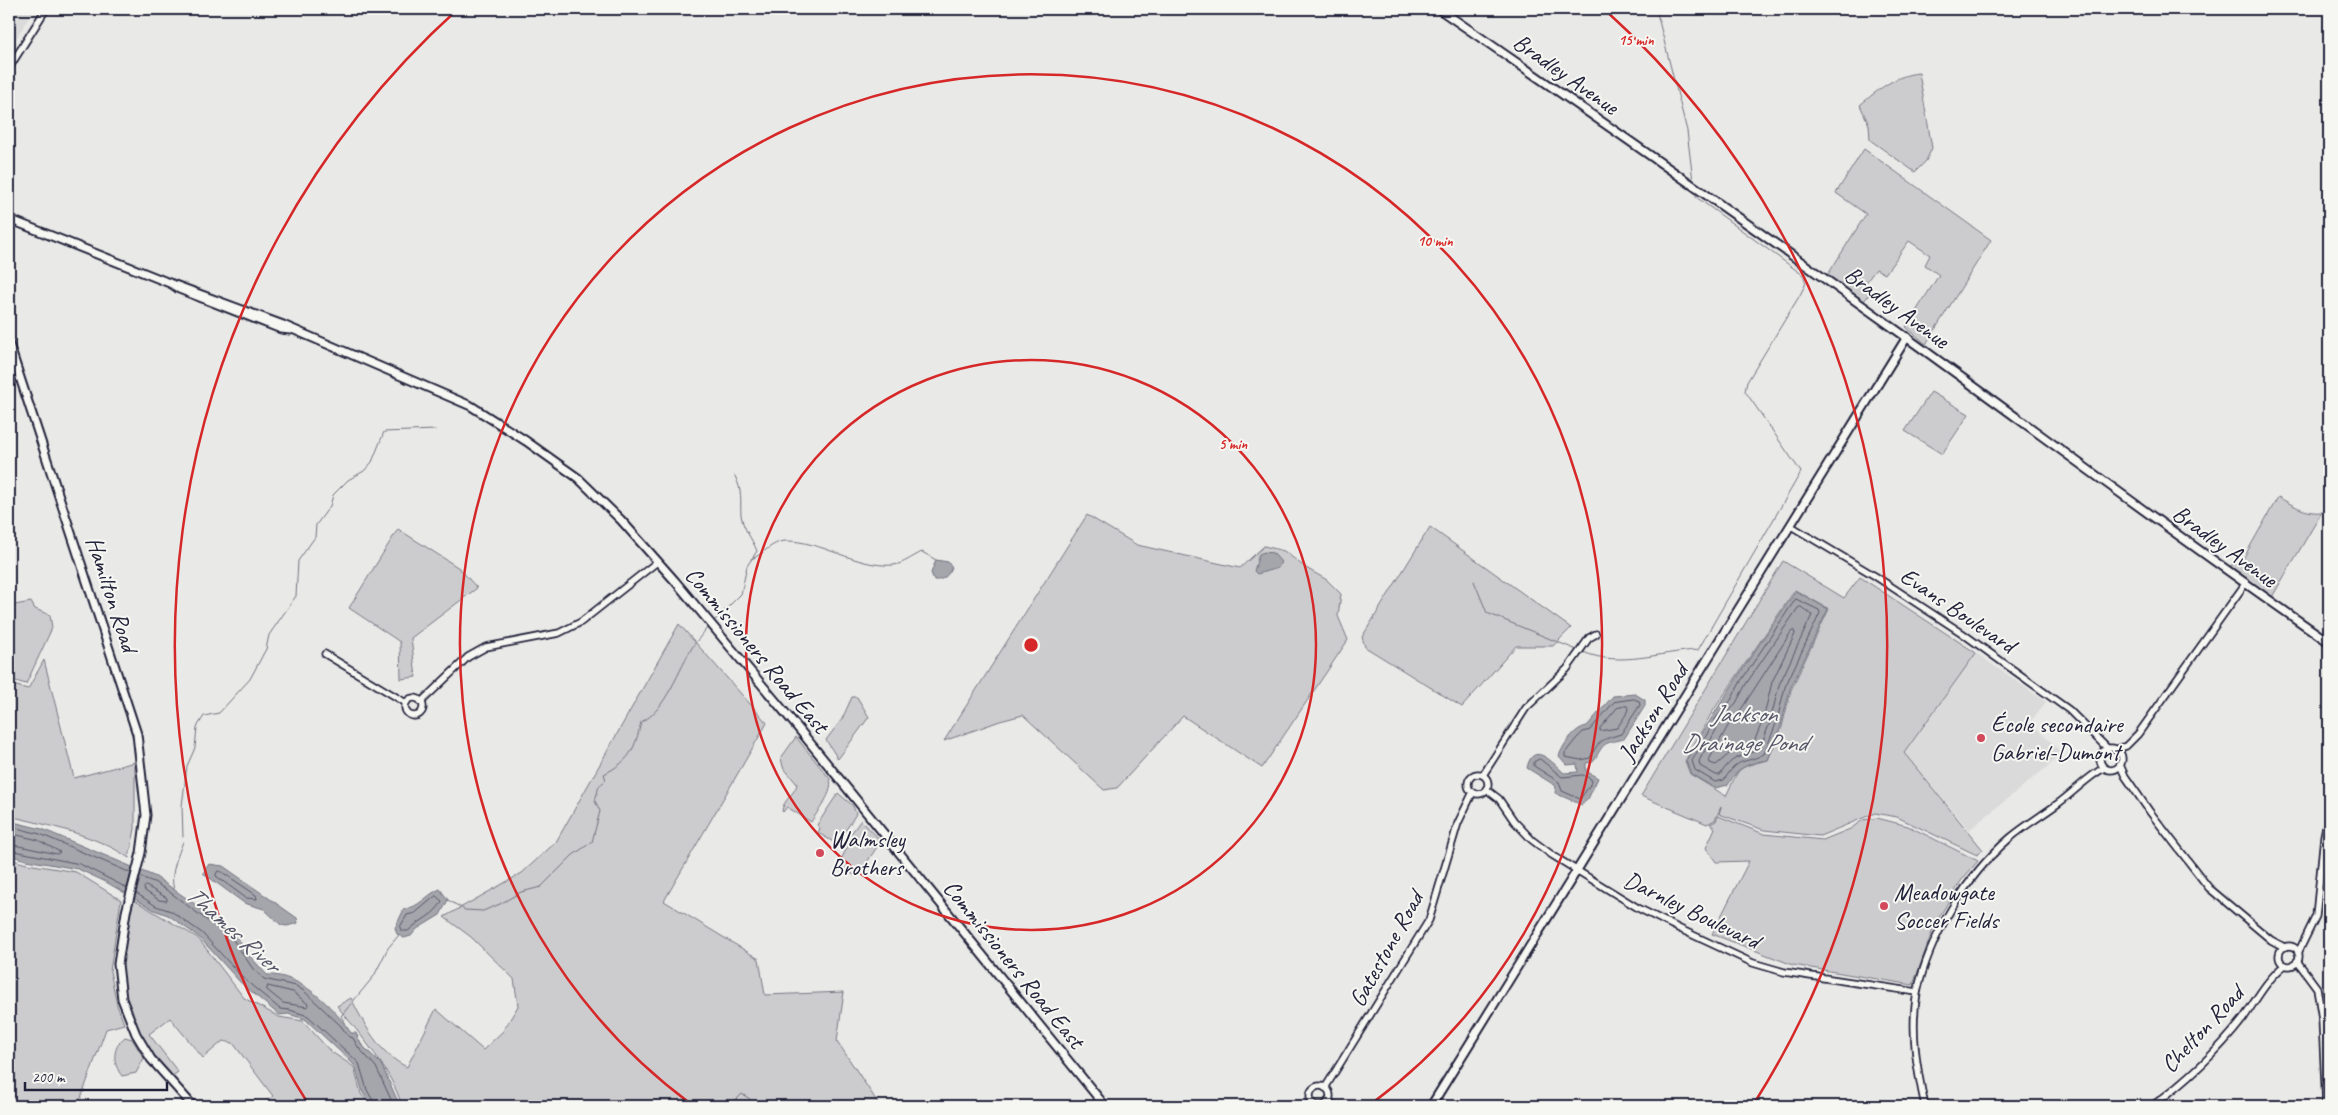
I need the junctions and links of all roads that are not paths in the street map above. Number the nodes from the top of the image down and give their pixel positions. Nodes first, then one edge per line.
1 (46, 9) edge
2 (1439, 9) edge
3 (9, 68) edge
4 (9, 219) edge
5 (1907, 337) junction
6 (9, 344) edge
7 (1791, 526) junction
8 (657, 562) junction
9 (2245, 584) junction
10 (1596, 634) dead end
11 (2329, 642) edge
12 (325, 654) dead end
13 (421, 702) junction
14 (406, 703) junction
15 (2094, 737) junction
16 (2126, 746) junction
17 (2108, 749) junction
18 (2115, 750) junction
19 (2102, 753) junction
20 (2122, 757) junction
21 (2102, 766) junction
22 (2118, 767) junction
23 (1483, 775) junction
24 (1486, 789) junction
25 (1474, 792) junction
26 (2329, 812) edge
27 (1577, 870) junction
28 (2304, 938) junction
29 (2291, 946) junction
30 (2282, 949) junction
31 (2298, 953) junction
32 (2279, 958) junction
33 (2298, 961) junction
34 (2288, 965) junction
35 (2305, 970) junction
36 (2274, 973) junction
37 (1918, 992) junction
38 (1325, 1088) junction
39 (1328, 1101) junction
40 (193, 1106) edge
41 (1105, 1106) edge
42 (1336, 1106) edge
43 (1431, 1106) edge
44 (1925, 1106) edge
45 (2152, 1106) edge
46 (2326, 1106) edge

1 - 3 street
2 - 5 main road, Bradley Avenue
4 - 8 main road, Commissioners Road East
5 - 7 main road, Jackson Road
5 - 9 main road, Bradley Avenue
6 - 40 main road, Hamilton Road
7 - 15 street, Evans Boulevard
7 - 27 main road, Jackson Road
8 - 13 street
8 - 41 main road, Commissioners Road East
9 - 11 main road, Bradley Avenue
9 - 16 street
10 - 23 street
12 - 14 street
13 - 14 street
13 - 14 street
15 - 17 street, Evans Boulevard
15 - 19 street, Evans Boulevard
16 - 18 street
16 - 20 street
17 - 18 street
17 - 19 street
18 - 20 street
19 - 21 street
20 - 22 street
21 - 22 street
21 - 37 street
22 - 30 street
23 - 24 street
23 - 25 street
24 - 25 street
24 - 27 street, Darnley Boulevard
25 - 38 street, Gatestone Road
26 - 28 street
27 - 37 street, Darnley Boulevard
27 - 43 main road, Jackson Road
28 - 29 street
28 - 31 street
29 - 30 street
29 - 31 street
30 - 32 street
31 - 33 street
32 - 34 street
32 - 36 street, Chelton Road
33 - 34 street
33 - 35 street
34 - 35 street
34 - 36 street, Chelton Road
35 - 46 street
36 - 45 street, Chelton Road
37 - 44 street
38 - 39 street
38 - 39 street
39 - 42 street

